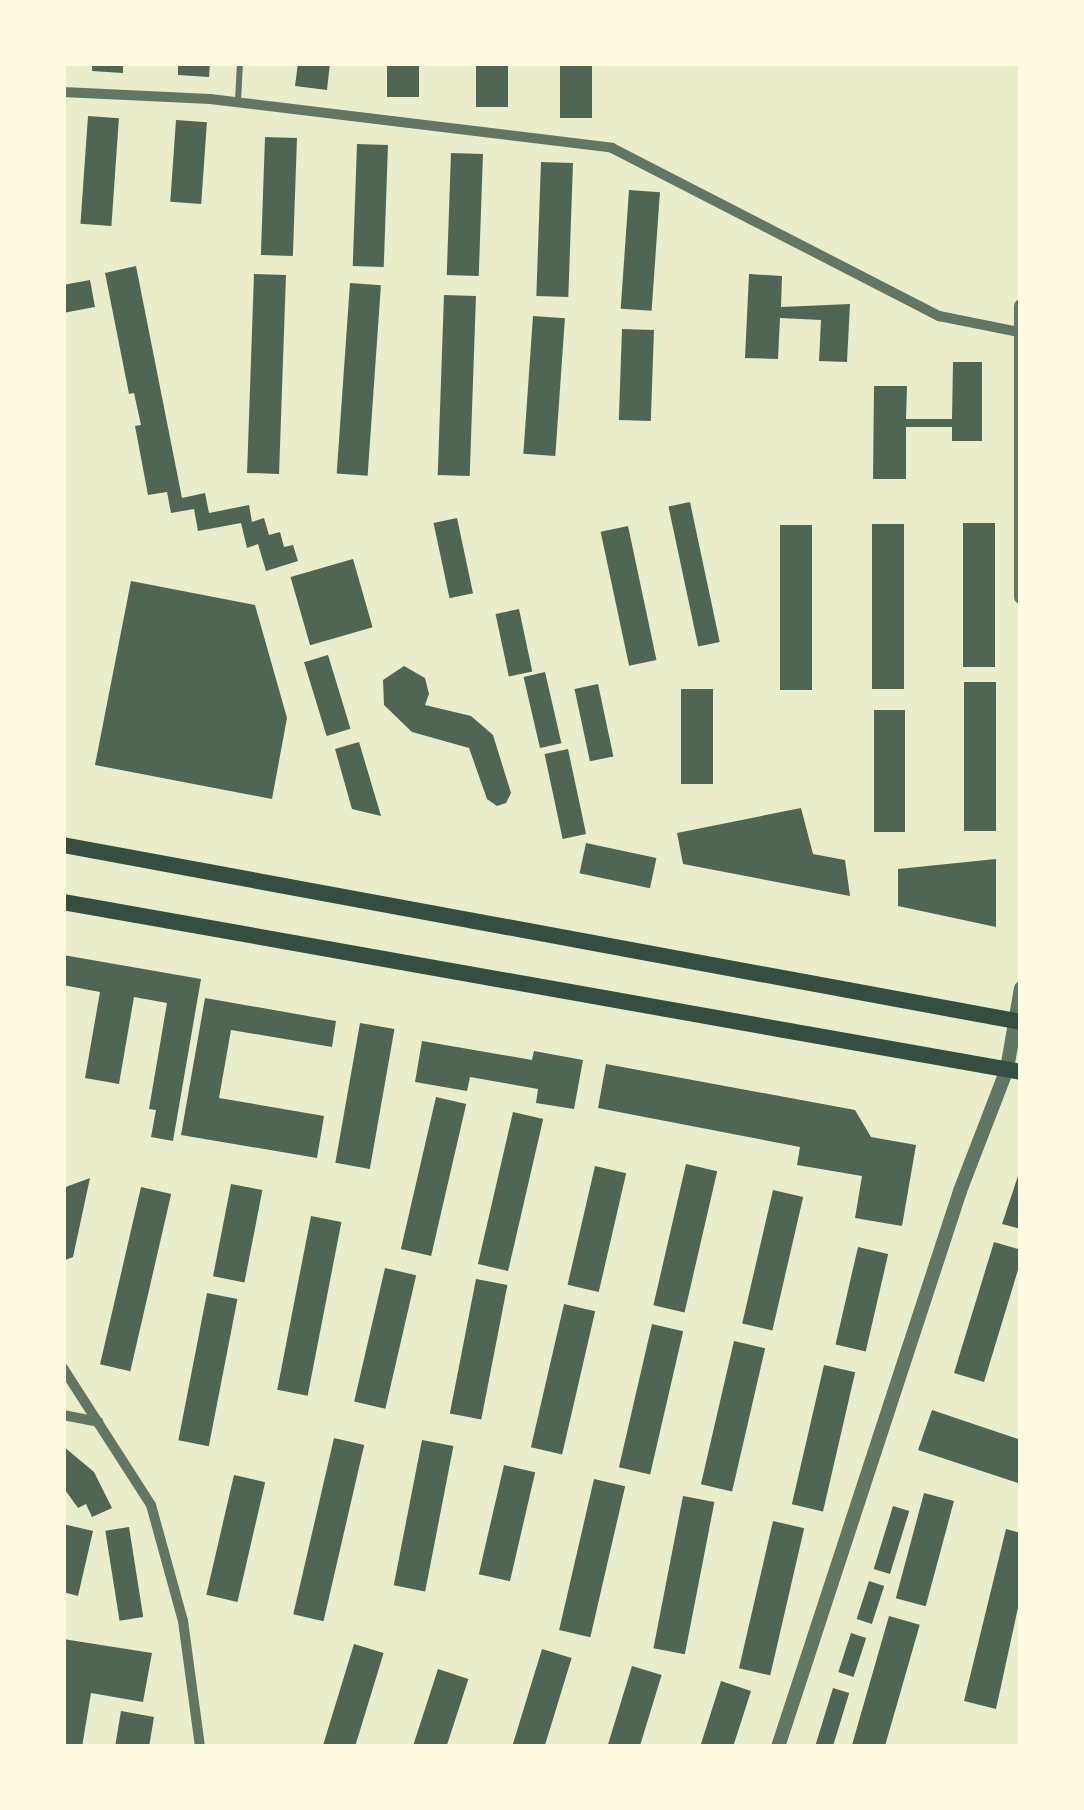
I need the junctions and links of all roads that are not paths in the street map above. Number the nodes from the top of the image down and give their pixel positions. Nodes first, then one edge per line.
1 (240, 63) edge
2 (63, 92) edge
3 (238, 102) junction
4 (1021, 306) edge
5 (1019, 332) edge
6 (1020, 391) edge
7 (1021, 598) edge
8 (63, 845) edge
9 (63, 902) edge
10 (1021, 988) edge
11 (1019, 1021) edge
12 (1014, 1070) edge
13 (63, 1368) edge
14 (63, 1415) edge
15 (98, 1422) junction
16 (200, 1747) edge
17 (778, 1747) edge

1 - 3 lane
2 - 3 street
3 - 5 street
4 - 5 street
5 - 6 street
6 - 7 street
8 - 11 main road
9 - 12 main road
10 - 11 street
11 - 12 street
12 - 17 street
13 - 15 street
14 - 15 street
15 - 16 street

